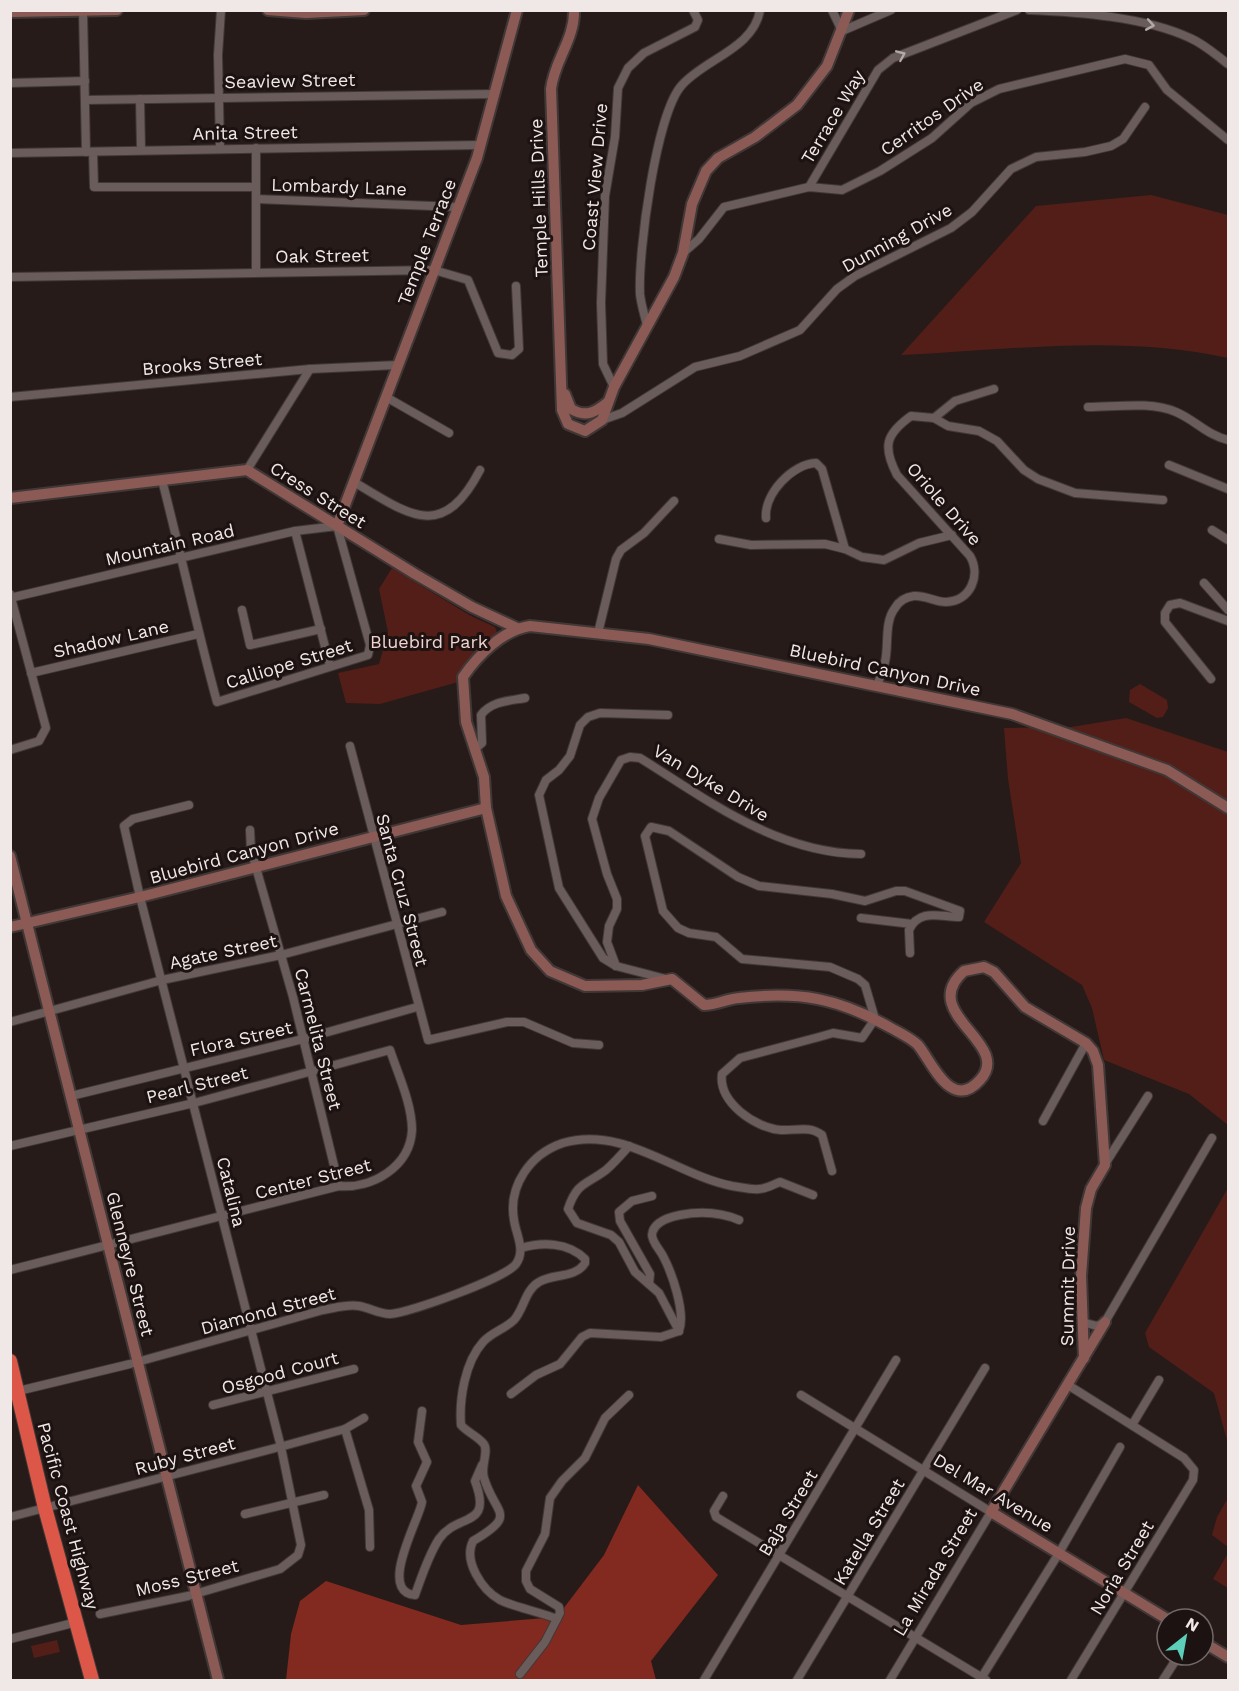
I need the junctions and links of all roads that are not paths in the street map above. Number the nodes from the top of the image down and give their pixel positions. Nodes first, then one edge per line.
1 (117, 10) edge
2 (221, 10) edge
3 (268, 10) edge
4 (364, 10) edge
5 (517, 10) edge
6 (574, 10) edge
7 (693, 10) edge
8 (760, 10) edge
9 (832, 10) edge
10 (849, 10) edge
11 (891, 10) edge
12 (1017, 10) edge
13 (1029, 10) edge
14 (24, 11) edge
15 (83, 11) edge
16 (10, 12) edge
17 (309, 12) edge
18 (842, 31) junction
19 (1228, 64) edge
20 (85, 81) junction
21 (10, 83) edge
22 (495, 94) junction
23 (219, 97) junction
24 (140, 99) junction
25 (85, 100) junction
26 (1145, 107) dead end
27 (1228, 140) edge
28 (480, 145) junction
29 (220, 148) junction
30 (256, 148) junction
31 (141, 150) junction
32 (90, 152) junction
33 (10, 153) edge
34 (256, 187) junction
35 (809, 187) junction
36 (256, 199) junction
37 (458, 207) junction
38 (683, 253) junction
39 (434, 270) junction
40 (256, 272) junction
41 (10, 277) edge
42 (516, 286) dead end
43 (647, 326) junction
44 (397, 365) junction
45 (310, 369) junction
46 (614, 387) junction
47 (563, 388) junction
48 (994, 389) dead end
49 (10, 396) edge
50 (386, 397) junction
51 (608, 402) junction
52 (1088, 407) dead end
53 (622, 413) junction
54 (934, 418) junction
55 (602, 420) junction
56 (449, 433) dead end
57 (1228, 440) edge
58 (1169, 465) dead end
59 (247, 470) junction
60 (480, 470) dead end
61 (162, 480) junction
62 (354, 482) junction
63 (1228, 489) edge
64 (10, 498) edge
65 (1163, 500) dead end
66 (674, 501) dead end
67 (766, 518) dead end
68 (337, 526) junction
69 (1212, 530) dead end
70 (295, 531) junction
71 (952, 535) junction
72 (719, 539) dead end
73 (1228, 540) edge
74 (845, 549) junction
75 (182, 558) junction
76 (1204, 583) dead end
77 (11, 596) edge
78 (242, 610) dead end
79 (1228, 610) edge
80 (1228, 621) edge
81 (517, 628) junction
82 (321, 629) junction
83 (598, 633) junction
84 (198, 634) junction
85 (330, 666) junction
86 (31, 673) junction
87 (1211, 679) dead end
88 (878, 684) junction
89 (525, 698) dead end
90 (668, 715) dead end
91 (350, 746) dead end
92 (475, 749) junction
93 (10, 750) edge
94 (189, 805) dead end
95 (486, 808) junction
96 (1228, 808) edge
97 (250, 830) dead end
98 (373, 837) junction
99 (861, 854) dead end
100 (10, 856) edge
101 (255, 866) junction
102 (140, 897) junction
103 (442, 912) dead end
104 (861, 918) dead end
105 (26, 923) junction
106 (396, 924) junction
107 (912, 924) junction
108 (10, 927) edge
109 (910, 953) dead end
110 (281, 955) junction
111 (616, 966) junction
112 (666, 979) junction
113 (162, 980) junction
114 (417, 1007) junction
115 (50, 1011) junction
116 (875, 1019) junction
117 (10, 1022) edge
118 (303, 1039) junction
119 (1086, 1043) junction
120 (599, 1045) dead end
121 (390, 1050) joint
122 (184, 1067) junction
123 (311, 1072) junction
124 (70, 1096) junction
125 (1148, 1096) dead end
126 (194, 1103) junction
127 (1044, 1121) dead end
128 (79, 1128) junction
129 (1212, 1138) dead end
130 (10, 1146) edge
131 (629, 1146) junction
132 (1105, 1165) junction
133 (832, 1171) dead end
134 (339, 1186) junction
135 (813, 1195) dead end
136 (652, 1197) dead end
137 (222, 1218) junction
138 (739, 1220) dead end
139 (109, 1246) junction
140 (521, 1248) junction
141 (10, 1270) edge
142 (649, 1284) junction
143 (1082, 1322) junction
144 (1105, 1322) junction
145 (680, 1331) junction
146 (250, 1332) junction
147 (1084, 1358) junction
148 (896, 1360) dead end
149 (10, 1361) edge
150 (137, 1362) junction
151 (985, 1368) dead end
152 (354, 1369) dead end
153 (1159, 1380) dead end
154 (1068, 1385) junction
155 (267, 1391) junction
156 (14, 1392) edge
157 (511, 1394) dead end
158 (629, 1395) dead end
159 (801, 1395) dead end
160 (213, 1406) dead end
161 (422, 1411) dead end
162 (364, 1418) dead end
163 (1132, 1425) junction
164 (345, 1429) junction
165 (856, 1429) junction
166 (281, 1447) junction
167 (1120, 1447) dead end
168 (482, 1465) junction
169 (923, 1470) junction
170 (165, 1477) junction
171 (324, 1495) dead end
172 (723, 1496) dead end
173 (294, 1504) junction
174 (45, 1508) junction
175 (991, 1512) junction
176 (245, 1514) dead end
177 (10, 1517) edge
178 (370, 1547) dead end
179 (1059, 1553) junction
180 (780, 1556) junction
181 (280, 1569) joint
182 (195, 1593) junction
183 (1124, 1593) junction
184 (848, 1596) junction
185 (1155, 1612) edge
186 (100, 1614) dead end
187 (557, 1618) junction
188 (76, 1622) junction
189 (915, 1638) junction
190 (10, 1639) edge
191 (1215, 1649) edge
192 (1228, 1657) edge
193 (1171, 1667) edge
194 (520, 1674) dead end
195 (92, 1680) edge
196 (218, 1680) edge
197 (705, 1680) edge
198 (797, 1680) edge
199 (890, 1680) edge
200 (982, 1680) edge
201 (1071, 1680) edge
202 (1163, 1680) edge

1 - 15 street
2 - 23 street
3 - 17 street
4 - 17 street
5 - 22 street, Temple Terrace
6 - 47 street, Temple Hills Drive
7 - 46 street, Coast View Drive
8 - 43 street
9 - 18 street
10 - 18 street
11 - 18 street
35 -> 12 street, Terrace Way
13 -> 19 street
14 - 15 street
14 - 16 street
15 - 20 street
18 - 38 street
20 - 21 street
20 - 25 street
22 - 23 street, Seaview Street
22 - 28 street, Temple Terrace
23 - 24 street, Seaview Street
23 - 29 street
24 - 25 street, Seaview Street
24 - 31 street
25 - 32 street
26 - 53 street, Dunning Drive
27 - 35 street, Cerritos Drive
28 - 30 street, Anita Street
28 - 37 street, Temple Terrace
29 - 30 street, Anita Street
29 - 31 street, Anita Street
30 - 34 street
31 - 32 street, Anita Street
32 - 33 street, Anita Street
32 - 34 street, Lombardy Lane
34 - 36 street
35 - 38 street, Cerritos Drive
36 - 37 street, Lombardy Lane
36 - 40 street
37 - 39 street, Temple Terrace
38 - 43 street
39 - 40 street, Oak Street
39 - 42 street, Oak Street
39 - 44 street, Temple Terrace
40 - 41 street, Oak Street
43 - 46 street
44 - 45 street, Brooks Street
44 - 50 street, Temple Terrace
45 - 49 street, Brooks Street
45 - 59 street
46 - 51 street
47 - 51 street, Temple Hills Drive
47 - 55 street, Temple Hills Drive
48 - 54 street
50 - 56 street
50 - 62 street, Temple Terrace
51 - 53 street
51 - 55 street
52 - 57 street
53 - 55 street, Dunning Drive
54 - 65 street
54 - 71 street, Oriole Drive
58 - 63 street
59 - 61 street, Cress Street
59 - 68 street, Cress Street
60 - 62 street
61 - 64 street, Cress Street
61 - 75 street
62 - 68 street, Temple Terrace
66 - 83 street
67 - 74 street
68 - 70 street, Mountain Road
68 - 81 street, Cress Street
68 - 85 street, Calliope Street
69 - 73 street
70 - 75 street, Mountain Road
70 - 82 street
71 - 74 street
71 - 88 street, Oriole Drive
72 - 74 street
75 - 77 street, Mountain Road
75 - 84 street
76 - 79 street
77 - 86 street
78 - 82 street
80 - 87 street
81 - 83 street, Bluebird Canyon Drive
81 - 92 street
82 - 85 street
83 - 88 street, Bluebird Canyon Drive
84 - 85 street, Calliope Street
84 - 86 street, Shadow Lane
86 - 93 street
88 - 96 street, Bluebird Canyon Drive
89 - 92 street
90 - 111 street
91 - 98 street, Santa Cruz Street
92 - 95 street
94 - 102 street, Catalina
95 - 98 street, Bluebird Canyon Drive
95 - 112 street
97 - 101 street, Carmelita Street
98 - 101 street, Bluebird Canyon Drive
98 - 106 street, Santa Cruz Street
99 - 111 street, Van Dyke Drive
100 - 105 street, Glenneyre Street
101 - 102 street, Bluebird Canyon Drive
101 - 110 street, Carmelita Street
102 - 105 street, Bluebird Canyon Drive
102 - 113 street, Catalina
103 - 106 street, Agate Street
104 - 107 street
105 - 108 street, Bluebird Canyon Drive
105 - 115 street, Glenneyre Street
106 - 110 street, Agate Street
106 - 114 street, Santa Cruz Street
107 - 109 street
107 - 116 street
110 - 113 street, Agate Street
110 - 118 street, Carmelita Street
111 - 112 street
112 - 116 street
113 - 115 street, Agate Street
113 - 122 street, Catalina
114 - 118 street, Flora Street
114 - 120 street, Santa Cruz Street
115 - 117 street, Agate Street
115 - 124 street, Glenneyre Street
116 - 119 street
116 - 133 street
118 - 122 street, Flora Street
118 - 123 street, Carmelita Street
119 - 127 street
119 - 132 street
121 - 123 street, Pearl Street
121 - 134 street, Center Street
122 - 124 street, Flora Street
122 - 126 street, Catalina
123 - 126 street, Pearl Street
123 - 134 street, Carmelita Street
124 - 128 street, Glenneyre Street
125 - 132 street
126 - 128 street, Pearl Street
126 - 137 street, Catalina
128 - 130 street, Pearl Street
128 - 139 street, Glenneyre Street
129 - 144 street
131 - 135 street
131 - 140 street
131 - 142 street
132 - 143 street, Summit Drive
134 - 137 street, Center Street
136 - 142 street
137 - 139 street, Center Street
137 - 146 street, Catalina
138 - 145 street
139 - 141 street, Center Street
139 - 150 street, Glenneyre Street
140 - 146 street, Diamond Street
140 - 168 street
142 - 145 street
143 - 144 street
143 - 147 street, Summit Drive
144 - 147 street, La Mirada Street
145 - 157 street
146 - 150 street, Diamond Street
146 - 155 street, Catalina
147 - 154 street, La Mirada Street
148 - 165 street, Baja Street
149 - 156 highway, Pacific Coast Highway
150 - 156 street, Diamond Street
150 - 170 street, Glenneyre Street
151 - 169 street, Katella Street
152 - 155 street, Osgood Court
153 - 163 street
154 - 163 street
154 - 175 street, La Mirada Street
155 - 160 street, Osgood Court
155 - 166 street, Catalina
156 - 174 highway, Pacific Coast Highway
158 - 187 street
159 - 165 street, Del Mar Avenue
161 - 168 street
162 - 164 street, Ruby Street
163 - 183 street, Noria Street
164 - 166 street, Ruby Street
164 - 178 street
165 - 169 street, Del Mar Avenue
165 - 180 street, Baja Street
166 - 170 street, Ruby Street
166 - 173 street, Catalina
167 - 179 street
168 - 187 street
169 - 175 street, Del Mar Avenue
169 - 184 street, Katella Street
170 - 174 street, Ruby Street
170 - 182 street, Glenneyre Street
171 - 173 street
172 - 180 street
173 - 176 street
173 - 181 street, Catalina
174 - 177 street, Ruby Street
174 - 188 highway, Pacific Coast Highway
175 - 179 street, Del Mar Avenue
175 - 189 street, La Mirada Street
179 - 183 street, Del Mar Avenue
179 - 200 street
180 - 184 street
180 - 197 street, Baja Street
181 - 182 street, Moss Street
182 - 186 street, Moss Street
182 - 196 street, Glenneyre Street
183 - 185 street, Del Mar Avenue
183 - 201 street, Noria Street
184 - 189 street
184 - 198 street, Katella Street
187 - 194 street
188 - 190 street
188 - 195 highway, Pacific Coast Highway
189 - 199 street, La Mirada Street
189 - 200 street
191 - 192 street
193 - 202 street

